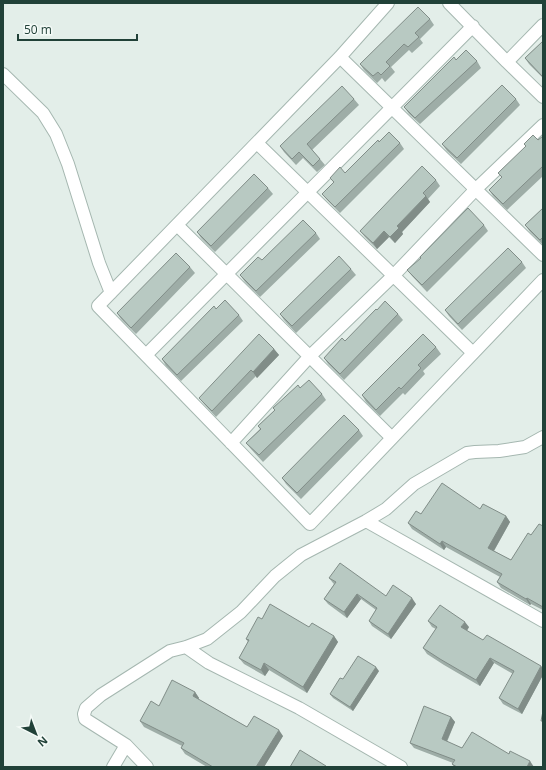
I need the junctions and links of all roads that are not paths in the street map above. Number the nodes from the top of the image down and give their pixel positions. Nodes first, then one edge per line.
1 (388, 3) edge
2 (449, 3) edge
3 (543, 25) edge
4 (473, 26) junction
5 (340, 57) junction
6 (507, 62) junction
7 (3, 74) edge
8 (543, 97) edge
9 (392, 108) junction
10 (543, 125) edge
11 (257, 143) junction
12 (476, 189) junction
13 (308, 192) junction
14 (177, 225) junction
15 (543, 255) edge
16 (227, 274) junction
17 (394, 275) junction
18 (543, 280) edge
19 (112, 293) junction
20 (474, 352) junction
21 (146, 355) junction
22 (310, 356) junction
23 (543, 437) edge
24 (392, 438) junction
25 (231, 443) junction
26 (366, 521) junction
27 (543, 621) edge
28 (186, 648) junction
29 (126, 745) junction
30 (113, 767) edge
31 (148, 767) edge
32 (400, 767) edge

1 - 5 street
2 - 4 street
3 - 6 street
4 - 6 street
4 - 9 street
5 - 9 street
5 - 11 street
6 - 8 street
7 - 19 street
9 - 12 street
9 - 13 street
10 - 12 street
11 - 13 street
11 - 14 street
12 - 15 street
12 - 17 street
13 - 16 street
13 - 17 street
14 - 16 street
14 - 19 street
16 - 21 street
16 - 22 street
17 - 20 street
17 - 22 street
18 - 20 street
19 - 21 street
20 - 24 street
21 - 25 street
22 - 24 street
22 - 25 street
23 - 26 street
24 - 25 street
26 - 27 street
26 - 28 street
28 - 29 street
28 - 32 street
29 - 30 street
29 - 31 street

